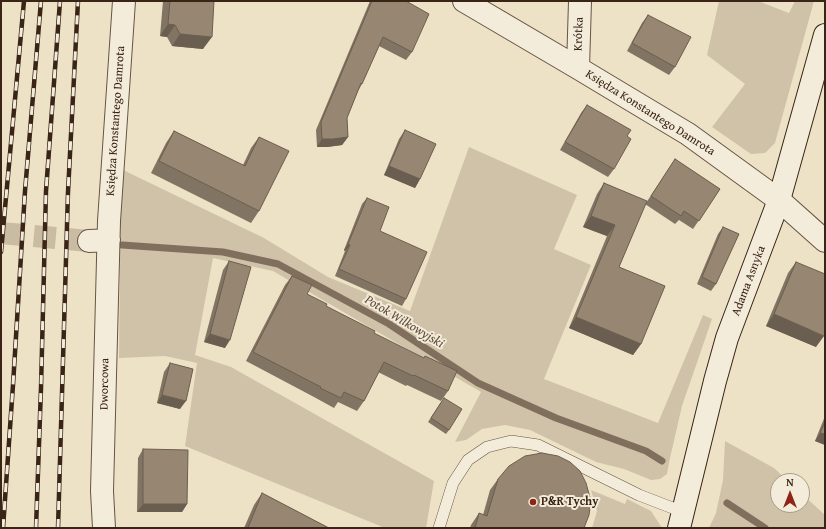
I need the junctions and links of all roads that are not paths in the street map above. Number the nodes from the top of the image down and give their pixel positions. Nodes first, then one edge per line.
1 (124, 1) edge
2 (464, 1) edge
3 (580, 1) edge
4 (825, 35) edge
5 (578, 68) junction
6 (779, 200) junction
7 (99, 241) joint
8 (825, 241) edge
9 (681, 520) edge
10 (104, 528) edge
11 (439, 528) edge

1 - 7 street, Księdza Konstantego Damrota
2 - 5 street, Księdza Konstantego Damrota
3 - 5 street, Krótka
4 - 6 street, Adama Asnyka
5 - 6 street, Księdza Konstantego Damrota
6 - 8 street, Księdza Konstantego Damrota
6 - 9 street, Adama Asnyka
7 - 10 street, Dworcowa
9 - 11 lane

